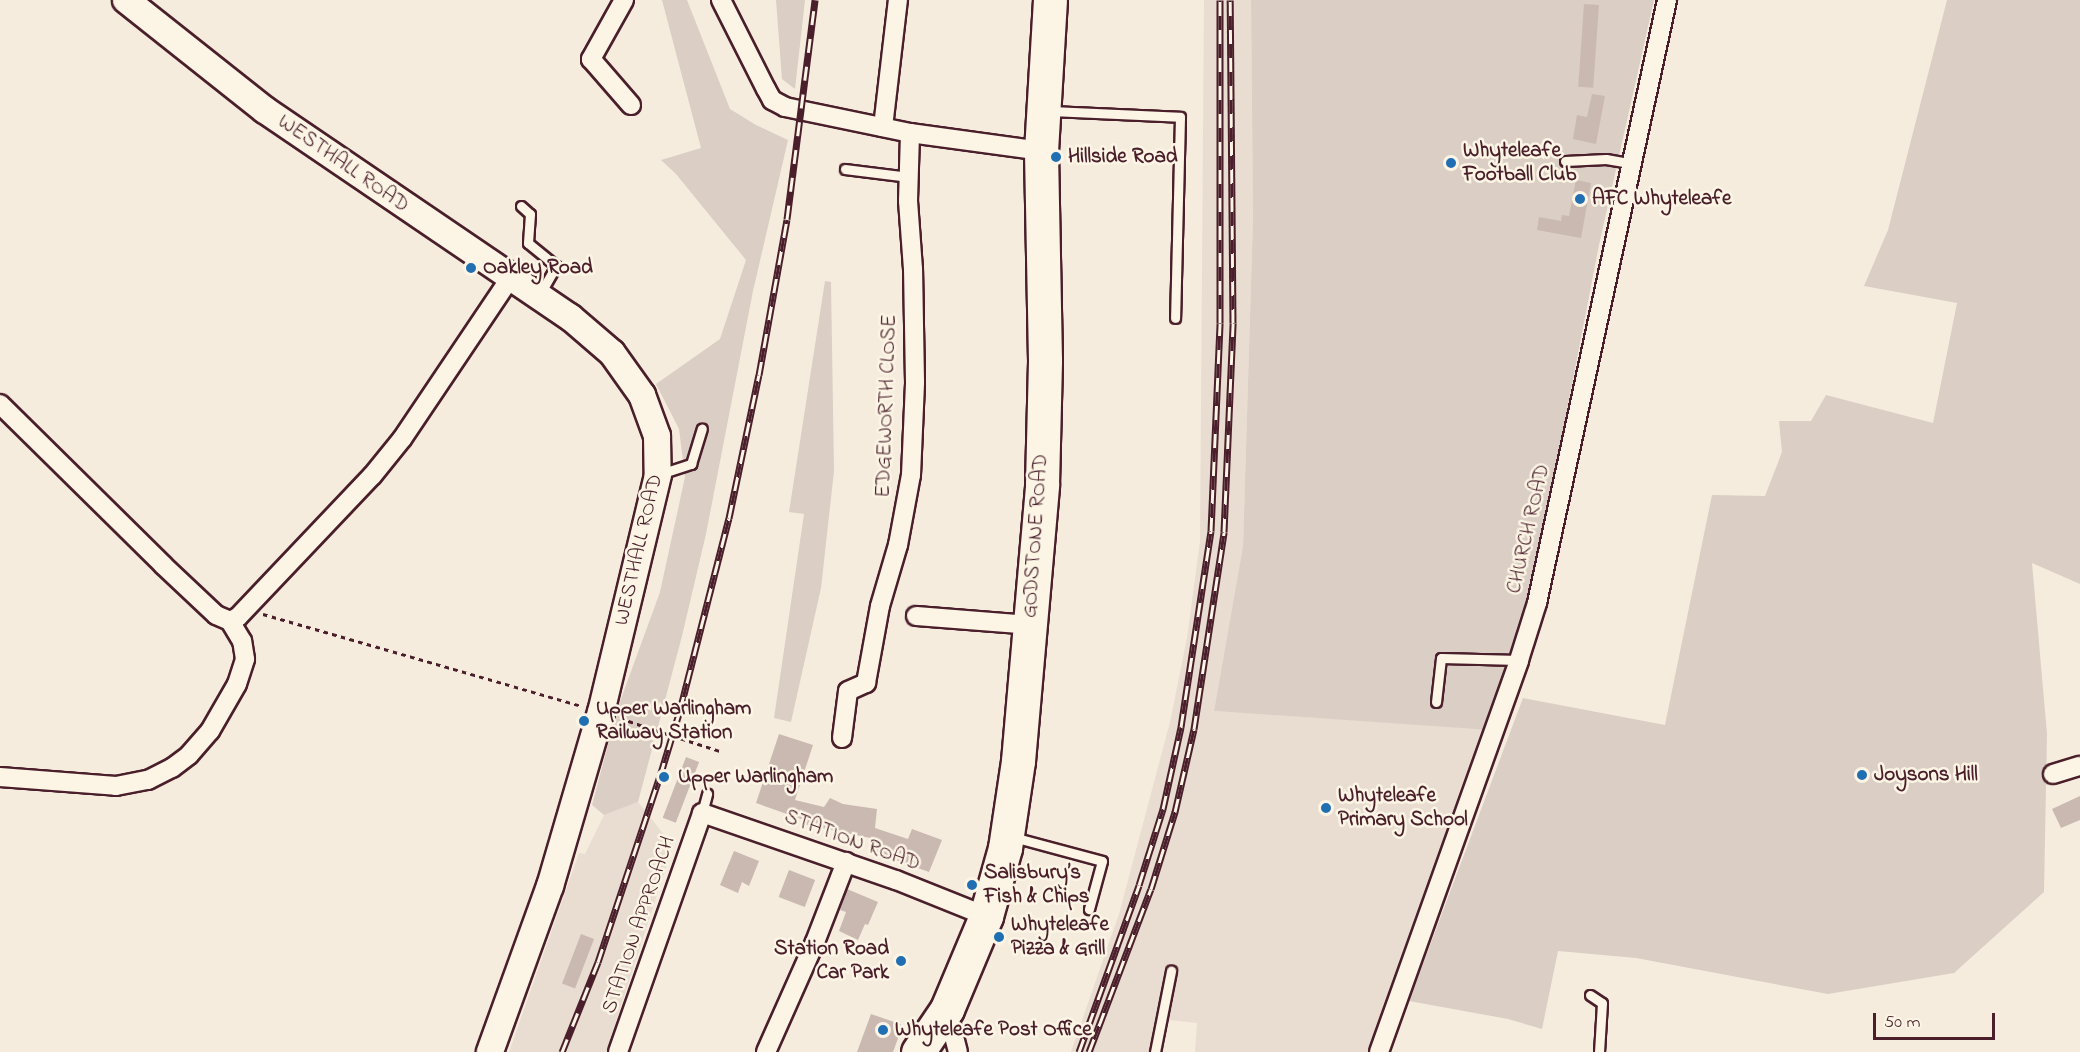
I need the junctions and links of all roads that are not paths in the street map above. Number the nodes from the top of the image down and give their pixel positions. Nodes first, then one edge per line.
1 (126, 0) edge
2 (624, 0) edge
3 (721, 0) edge
4 (898, 0) edge
5 (1050, 0) edge
6 (1667, 0) edge
7 (631, 105) dead end
8 (1044, 110) junction
9 (883, 127) junction
10 (910, 133) junction
11 (1041, 151) junction
12 (1565, 161) dead end
13 (1633, 164) junction
14 (845, 169) dead end
15 (908, 177) junction
16 (521, 206) dead end
17 (511, 277) junction
18 (539, 296) junction
19 (1175, 318) dead end
20 (0, 404) edge
21 (702, 429) dead end
22 (658, 475) junction
23 (916, 616) dead end
24 (230, 621) junction
25 (1030, 625) junction
26 (1519, 660) junction
27 (1436, 702) dead end
28 (842, 738) dead end
29 (2080, 765) edge
30 (2053, 774) dead end
31 (0, 777) edge
32 (707, 794) dead end
33 (702, 813) junction
34 (1007, 836) junction
35 (846, 862) junction
36 (1089, 909) dead end
37 (986, 916) junction
38 (1171, 971) dead end
39 (1590, 995) dead end
40 (947, 1009) junction
41 (490, 1052) edge
42 (618, 1052) edge
43 (766, 1052) edge
44 (918, 1052) edge
45 (958, 1052) edge
46 (1155, 1052) edge
47 (1379, 1052) edge
48 (1599, 1052) edge

1 - 17 street, WESTHALL ROAD
2 - 7 street
3 - 9 street
4 - 9 street
5 - 8 highway, GODSTONE ROAD
6 - 13 street, CHURCH ROAD
8 - 11 highway, GODSTONE ROAD
8 - 19 lane
9 - 10 street
10 - 11 street
10 - 15 street, EDGEWORTH CLOSE
11 - 25 highway, GODSTONE ROAD
12 - 13 lane
13 - 26 street, CHURCH ROAD
14 - 15 lane
15 - 28 street, EDGEWORTH CLOSE
16 - 18 lane
17 - 18 street, WESTHALL ROAD
17 - 24 street
18 - 22 street, WESTHALL ROAD
20 - 24 street
21 - 22 lane
22 - 41 street, WESTHALL ROAD
23 - 25 street
24 - 31 street
25 - 34 highway, GODSTONE ROAD
26 - 27 lane
26 - 47 street, CHURCH ROAD
29 - 30 street
32 - 33 lane
33 - 35 street, STATION ROAD
33 - 42 street, STATION APPROACH
34 - 36 lane
34 - 37 highway, GODSTONE ROAD
35 - 37 street, STATION ROAD
35 - 43 street
37 - 40 highway, GODSTONE ROAD
38 - 46 lane
39 - 48 lane
40 - 44 highway, GODSTONE ROAD
40 - 45 street

